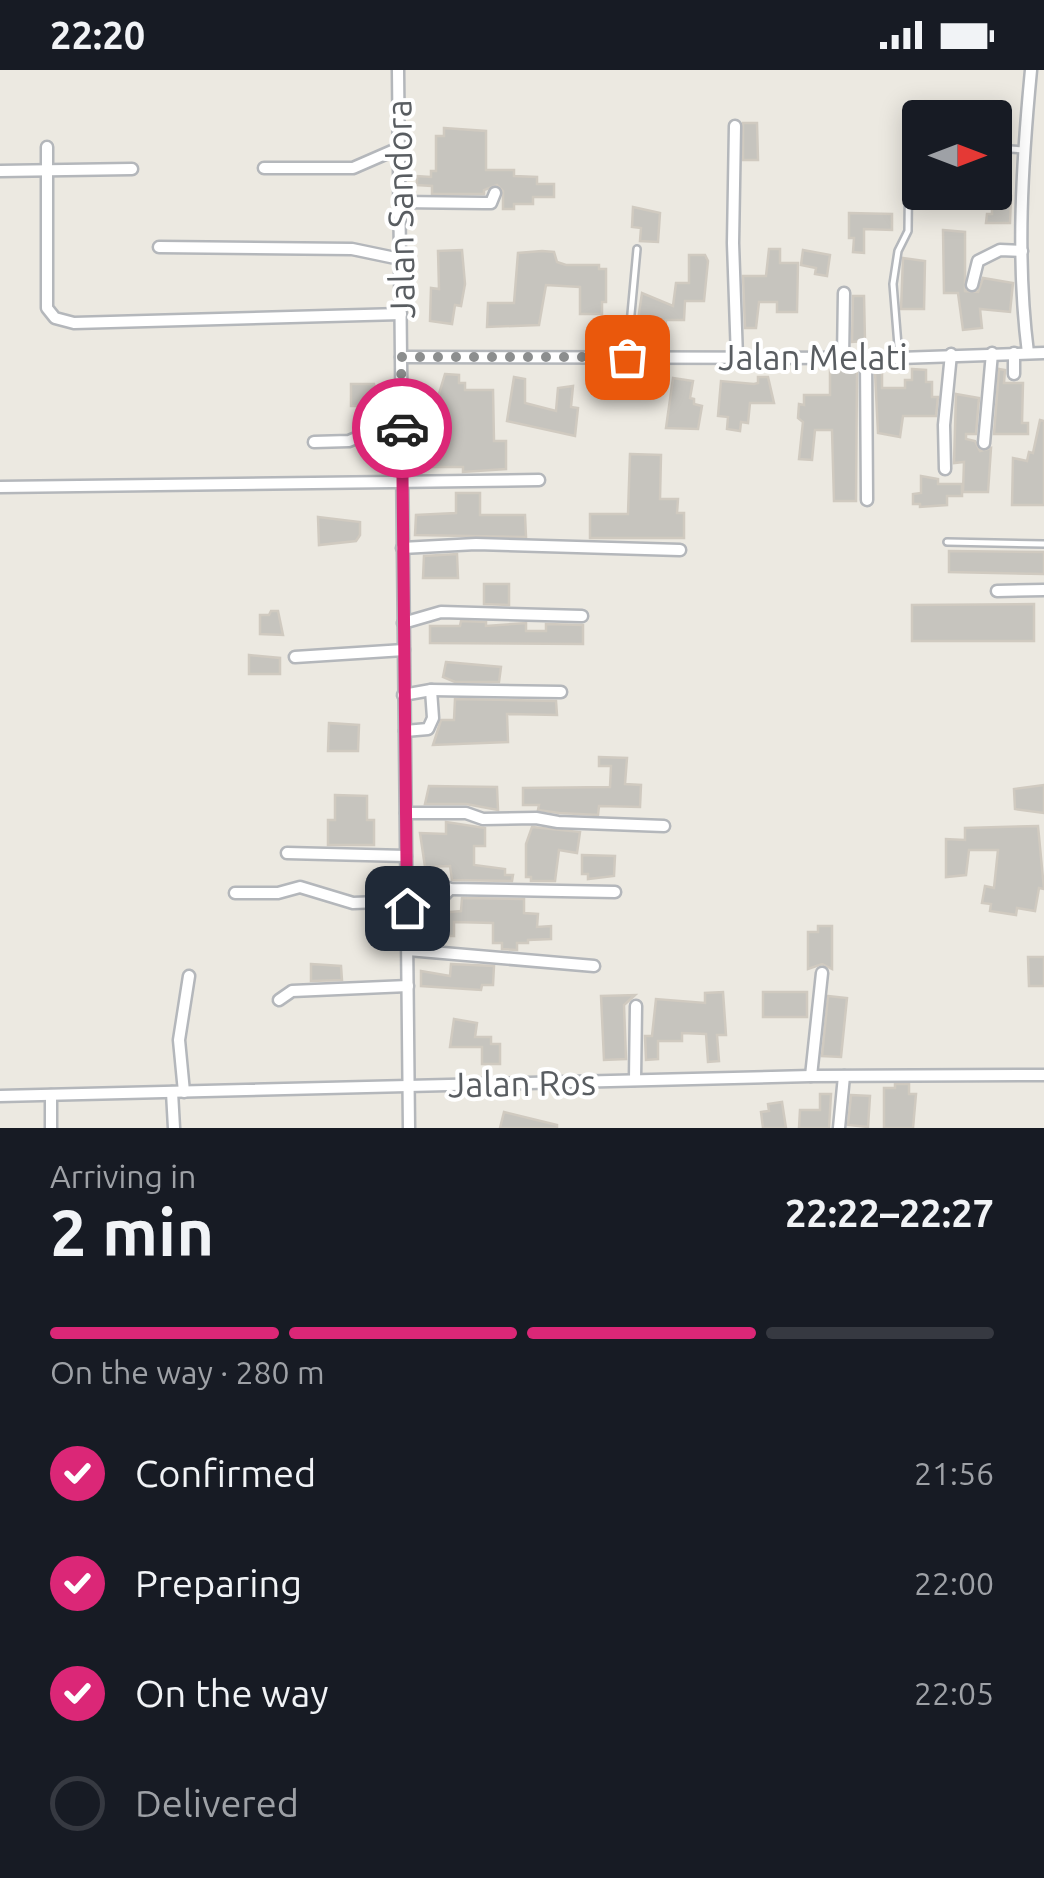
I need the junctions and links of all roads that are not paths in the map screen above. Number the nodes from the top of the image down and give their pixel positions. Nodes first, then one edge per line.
1 (398, 70) edge
2 (1031, 70) edge
3 (735, 126) dead end
4 (47, 147) dead end
5 (400, 148) junction
6 (1012, 149) edge
7 (1024, 150) junction
8 (132, 168) dead end
9 (264, 168) dead end
10 (49, 170) junction
11 (0, 172) edge
12 (495, 193) dead end
13 (400, 202) junction
14 (908, 210) edge
15 (159, 247) dead end
16 (637, 249) dead end
17 (1022, 251) junction
18 (400, 260) junction
19 (972, 284) dead end
20 (844, 293) dead end
21 (400, 314) junction
22 (992, 353) junction
23 (1014, 353) junction
24 (1028, 353) junction
25 (1044, 353) edge
26 (951, 354) junction
27 (401, 357) junction
28 (627, 357) junction
29 (736, 358) junction
30 (843, 358) junction
31 (866, 358) junction
32 (899, 358) junction
33 (1014, 374) dead end
34 (402, 427) junction
35 (314, 442) dead end
36 (984, 443) dead end
37 (945, 469) dead end
38 (538, 480) dead end
39 (402, 484) junction
40 (0, 487) edge
41 (868, 500) dead end
42 (947, 542) dead end
43 (1044, 544) edge
44 (402, 548) junction
45 (680, 550) dead end
46 (1044, 590) edge
47 (997, 591) dead end
48 (582, 616) dead end
49 (403, 624) junction
50 (404, 650) junction
51 (295, 657) dead end
52 (431, 690) junction
53 (560, 692) dead end
54 (403, 695) junction
55 (404, 732) junction
56 (406, 813) junction
57 (664, 826) dead end
58 (287, 853) dead end
59 (406, 856) junction
60 (408, 878) junction
61 (450, 889) junction
62 (615, 892) dead end
63 (235, 893) dead end
64 (406, 905) junction
65 (408, 950) junction
66 (594, 966) dead end
67 (822, 973) dead end
68 (189, 976) dead end
69 (408, 986) junction
70 (279, 1000) dead end
71 (636, 1006) dead end
72 (1044, 1075) edge
73 (811, 1076) junction
74 (844, 1076) junction
75 (635, 1080) junction
76 (409, 1086) junction
77 (178, 1092) junction
78 (51, 1095) junction
79 (0, 1096) edge
80 (51, 1128) edge
81 (174, 1128) edge
82 (410, 1128) edge
83 (839, 1128) edge

1 - 5 street, Jalan Sandora
2 - 7 street
3 - 29 street
4 - 10 street
5 - 9 street
5 - 13 street, Jalan Sandora
6 - 7 lane
7 - 17 street
8 - 10 street
10 - 11 street
10 - 21 street
12 - 13 street
13 - 18 street, Jalan Sandora
14 - 32 lane
15 - 18 street
16 - 28 lane
17 - 19 street
17 - 24 street
18 - 21 street, Jalan Sandora
20 - 30 street
21 - 27 street, Jalan Sandora
22 - 23 street, Jalan Melati
22 - 26 street, Jalan Melati
22 - 36 street
23 - 24 street, Jalan Melati
23 - 33 street
24 - 25 street, Jalan Melati
26 - 32 street, Jalan Melati
26 - 37 street
27 - 28 street, Jalan Melati
27 - 34 street, Jalan Sandora
28 - 29 street, Jalan Melati
29 - 30 street, Jalan Melati
30 - 31 street, Jalan Melati
31 - 32 street, Jalan Melati
31 - 41 street
34 - 35 street
34 - 39 street, Jalan Sandora
38 - 39 street
39 - 40 street
39 - 44 street, Jalan Sandora
42 - 43 lane
44 - 45 street
44 - 49 street, Jalan Sandora
46 - 47 street
48 - 49 street
49 - 50 street, Jalan Sandora
50 - 51 street
50 - 54 street, Jalan Sandora
52 - 53 street
52 - 54 street
52 - 55 street
54 - 55 street, Jalan Sandora
55 - 56 street, Jalan Sandora
56 - 57 street
56 - 59 street, Jalan Sandora
58 - 59 street
59 - 60 street, Jalan Sandora
60 - 61 street
60 - 64 street, Jalan Sandora
61 - 62 street
61 - 64 street
63 - 64 street
64 - 65 street, Jalan Sandora
65 - 66 street
65 - 69 street, Jalan Sandora
67 - 73 street
68 - 77 street
69 - 70 street
69 - 76 street, Jalan Sandora
71 - 75 street
72 - 74 street, Jalan Ros
73 - 74 street, Jalan Ros
73 - 75 street, Jalan Ros
74 - 83 street
75 - 76 street, Jalan Ros
76 - 77 street, Jalan Ros
76 - 82 street, Jalan Sandora
77 - 78 street, Jalan Ros
77 - 81 street
78 - 79 street, Jalan Ros
78 - 80 street

